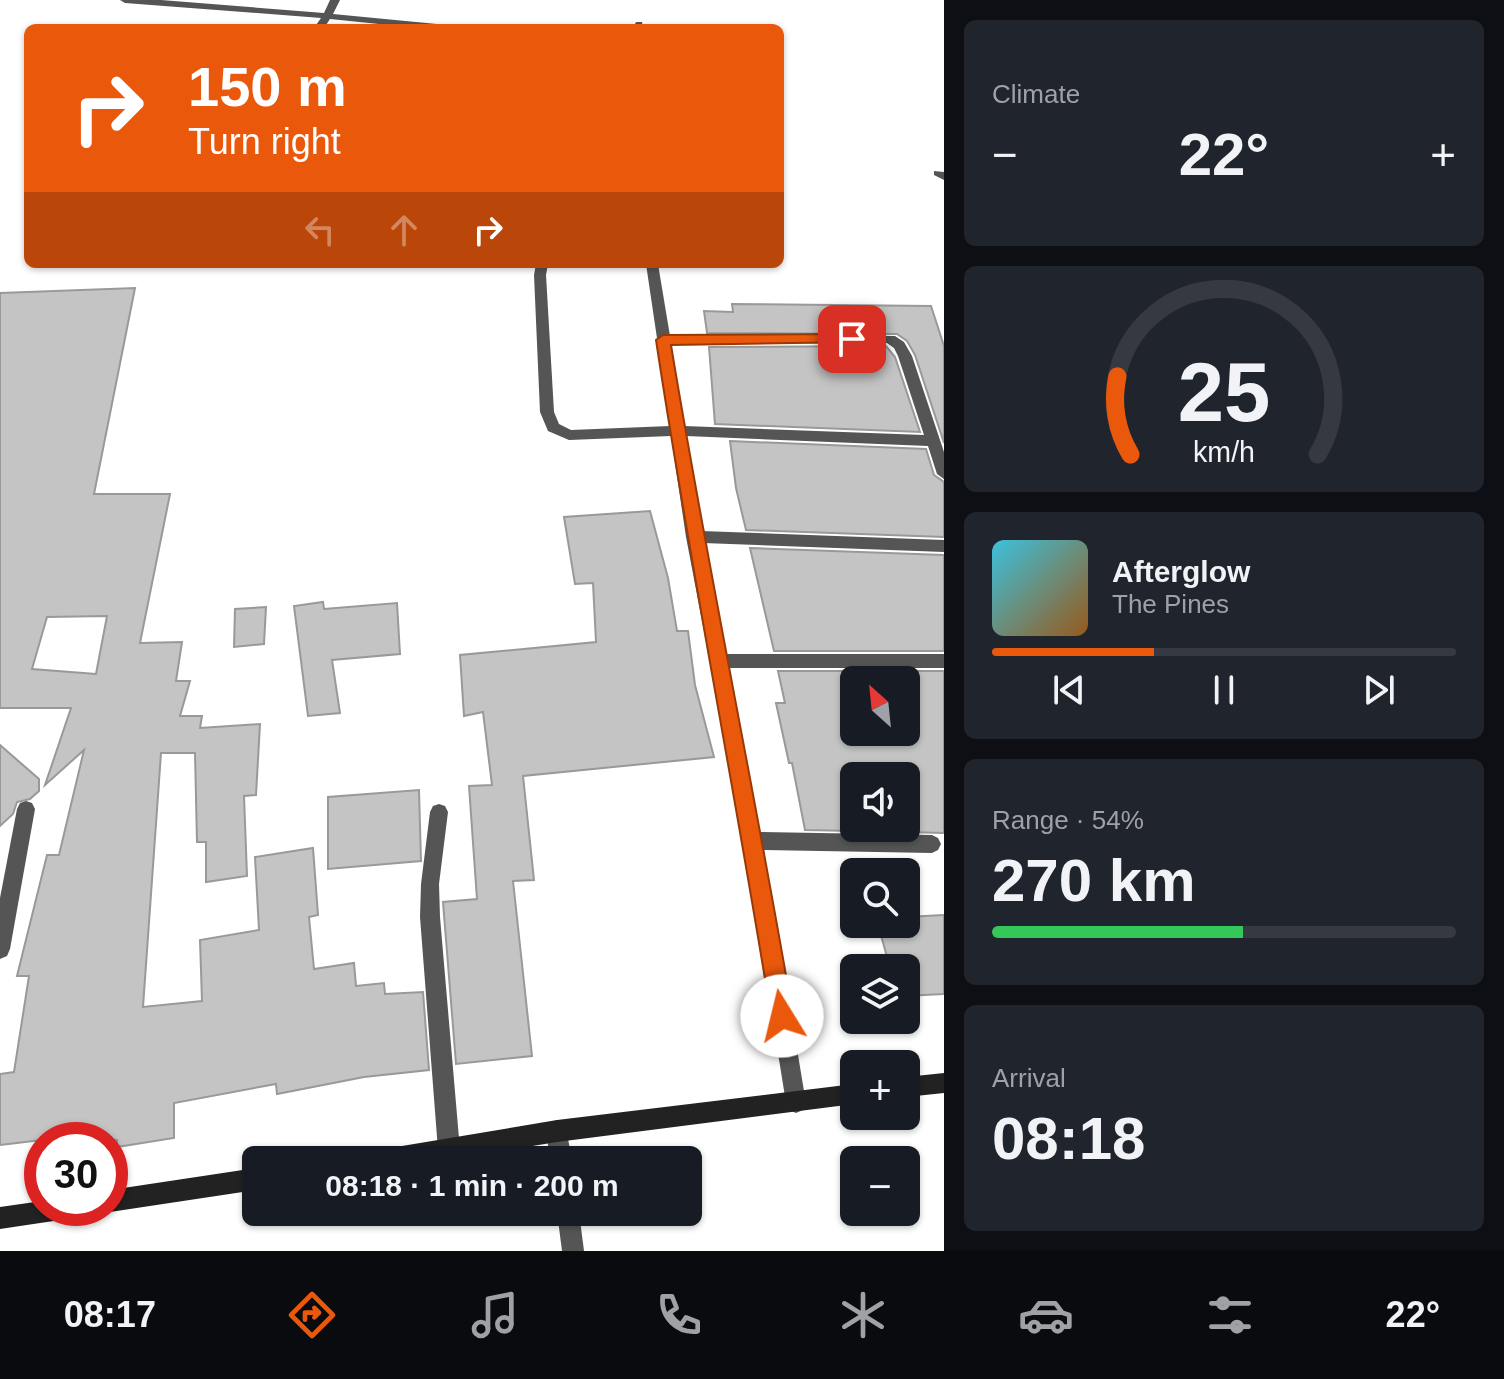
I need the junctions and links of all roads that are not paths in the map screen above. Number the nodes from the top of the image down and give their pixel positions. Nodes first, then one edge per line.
1 (125, 0) edge
2 (335, 0) edge
3 (327, 16) junction
4 (322, 24) edge
5 (407, 24) edge
6 (541, 268) edge
7 (653, 268) edge
8 (663, 340) junction
9 (677, 431) junction
10 (932, 441) junction
11 (944, 474) edge
12 (694, 537) junction
13 (944, 546) edge
14 (719, 661) junction
15 (944, 661) edge
16 (26, 809) dead end
17 (439, 812) dead end
18 (753, 841) junction
19 (932, 844) dead end
20 (0, 949) edge
21 (944, 1083) edge
22 (920, 1086) edge
23 (840, 1096) edge
24 (796, 1103) junction
25 (557, 1131) junction
26 (449, 1146) edge
27 (472, 1146) edge
28 (559, 1146) edge
29 (242, 1181) edge
30 (128, 1198) edge
31 (24, 1214) edge
32 (0, 1218) edge
33 (570, 1226) edge
34 (573, 1251) edge

1 - 3 street
2 - 3 street
3 - 4 street
3 - 5 street
6 - 9 street
7 - 8 street
8 - 9 street
8 - 10 street
9 - 10 street
9 - 12 street
10 - 11 street
12 - 13 street
12 - 14 street
14 - 15 street
14 - 18 street
16 - 20 street
17 - 26 street
18 - 19 street
18 - 24 street
21 - 22 street
23 - 24 street
24 - 25 street
25 - 27 street
25 - 28 street
29 - 30 street
31 - 32 street
33 - 34 street

